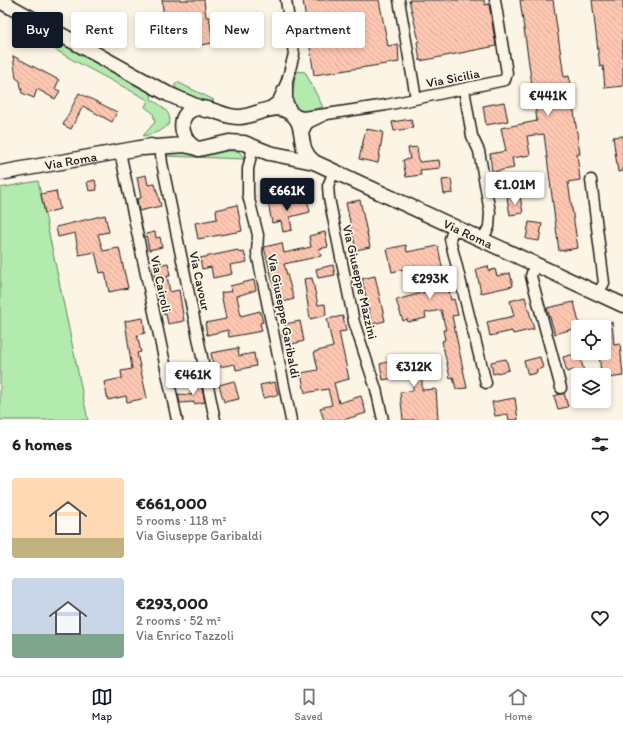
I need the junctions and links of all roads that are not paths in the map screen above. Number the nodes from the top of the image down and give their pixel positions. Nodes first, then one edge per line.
1 (286, 0) edge
2 (400, 0) edge
3 (495, 0) edge
4 (0, 1) edge
5 (287, 81) junction
6 (464, 89) junction
7 (168, 94) junction
8 (416, 98) junction
9 (205, 110) junction
10 (262, 112) junction
11 (293, 114) junction
12 (326, 114) junction
13 (182, 128) junction
14 (301, 135) junction
15 (160, 146) junction
16 (253, 146) junction
17 (143, 148) junction
18 (194, 148) junction
19 (120, 152) junction
20 (273, 154) junction
21 (314, 162) junction
22 (334, 171) junction
23 (0, 173) edge
24 (591, 180) dead end
25 (454, 227) junction
26 (482, 240) junction
27 (535, 264) junction
28 (598, 294) junction
29 (623, 305) edge
30 (486, 383) dead end
31 (561, 388) dead end
32 (177, 420) edge
33 (215, 420) edge
34 (291, 420) edge
35 (382, 420) edge

1 - 5 street
2 - 8 street
3 - 6 street, Via Sicilia
4 - 7 main road
5 - 10 street
5 - 11 street
6 - 8 street, Via Sicilia
6 - 26 street
7 - 9 main road
7 - 13 main road
8 - 12 street, Via Sicilia
9 - 10 main road, Via Roma
9 - 13 main road, Via Roma
10 - 11 main road, Via Roma
11 - 12 street, Via Sicilia
11 - 14 main road
12 - 14 street, Via Sicilia
13 - 17 main road, Via Roma
13 - 18 main road
14 - 20 main road
14 - 21 main road
15 - 17 main road, Via Roma
15 - 18 main road, Via Roma
15 - 33 street, Via Cavour
16 - 18 main road, Via Roma
16 - 20 main road, Via Roma
16 - 34 street, Via Giuseppe Garibaldi
17 - 19 main road, Via Roma
19 - 23 main road, Via Roma
19 - 32 street, Via Cairoli
20 - 21 main road, Via Roma
21 - 22 main road, Via Roma
22 - 25 main road, Via Roma
22 - 35 street, Via Giuseppe Mazzini
24 - 28 street
25 - 26 main road, Via Roma
25 - 30 street
26 - 27 main road, Via Roma
27 - 28 main road, Via Roma
27 - 31 street
28 - 29 main road, Via Roma

